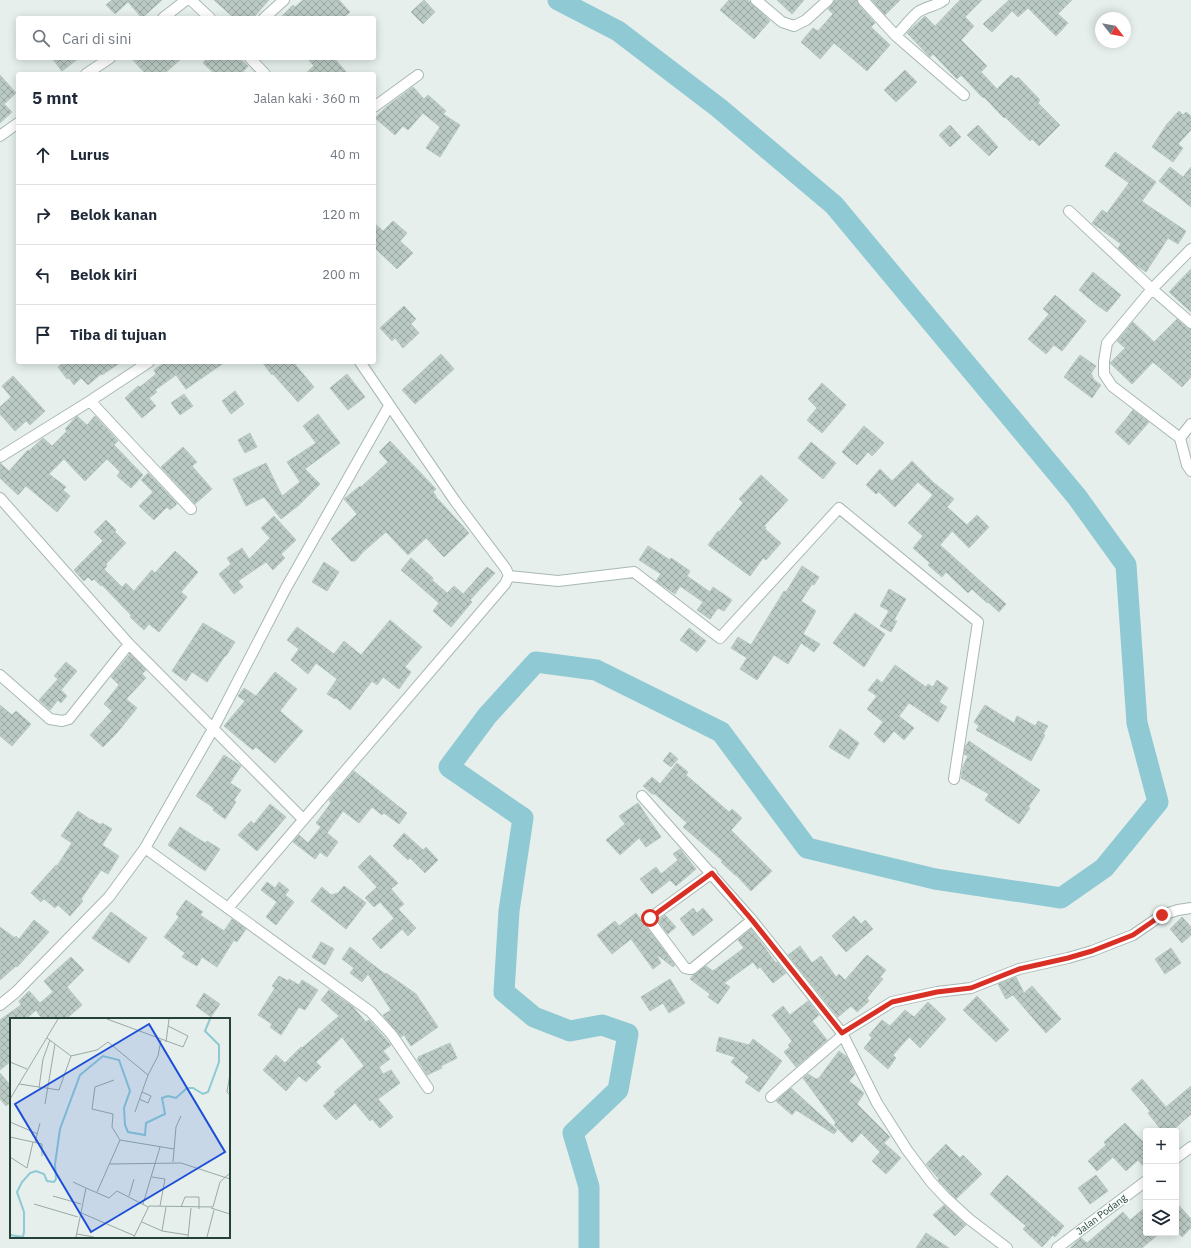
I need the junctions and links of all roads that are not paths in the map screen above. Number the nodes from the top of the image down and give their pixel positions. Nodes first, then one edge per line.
1 (186, 0) edge
2 (191, 0) edge
3 (284, 0) edge
4 (756, 0) edge
5 (828, 0) edge
6 (863, 0) edge
7 (944, 0) edge
8 (166, 16) edge
9 (208, 16) edge
10 (266, 16) edge
11 (896, 36) junction
12 (107, 60) edge
13 (252, 60) edge
14 (89, 72) edge
15 (262, 72) edge
16 (418, 75) dead end
17 (964, 95) dead end
18 (376, 106) edge
19 (16, 124) edge
20 (0, 136) edge
21 (1069, 211) dead end
22 (1191, 249) edge
23 (1152, 289) junction
24 (1191, 323) edge
25 (146, 364) edge
26 (361, 364) edge
27 (90, 401) junction
28 (389, 406) junction
29 (1191, 424) edge
30 (1180, 438) junction
31 (0, 457) edge
32 (1191, 470) edge
33 (0, 498) edge
34 (191, 509) dead end
35 (509, 576) junction
36 (129, 644) junction
37 (0, 675) edge
38 (213, 729) junction
39 (954, 779) dead end
40 (642, 796) dead end
41 (303, 819) junction
42 (145, 848) junction
43 (712, 873) junction
44 (228, 908) junction
45 (1191, 908) edge
46 (752, 920) junction
47 (0, 1005) edge
48 (843, 1034) junction
49 (428, 1088) dead end
50 (772, 1097) dead end
51 (1191, 1147) edge
52 (1179, 1156) edge
53 (1143, 1183) edge
54 (1007, 1248) edge
55 (1057, 1248) edge

1 - 8 street
2 - 9 street
3 - 10 street
4 - 5 street
6 - 11 street
7 - 11 street
11 - 17 street
12 - 14 street
13 - 15 street
16 - 18 street
19 - 20 street
21 - 23 street
22 - 23 street
23 - 24 street
23 - 30 street
25 - 27 street
26 - 28 street
27 - 31 street
27 - 34 street
28 - 35 street
28 - 38 street
29 - 30 street
30 - 32 street
33 - 36 street
35 - 39 street
35 - 41 street
36 - 37 street
36 - 38 street
38 - 41 street
38 - 42 street
40 - 43 street
41 - 44 street
42 - 44 street
42 - 47 street
43 - 46 street
43 - 46 street
44 - 49 street
45 - 48 street
46 - 48 street
48 - 50 street
48 - 54 street
51 - 52 street
53 - 55 street, Jalan Podang

